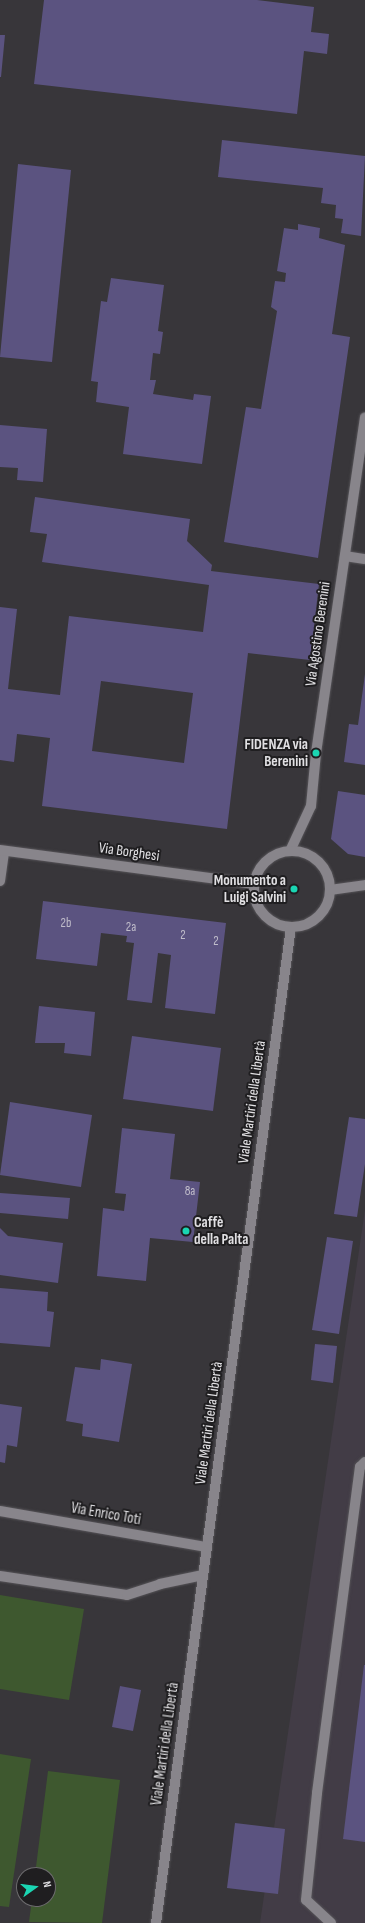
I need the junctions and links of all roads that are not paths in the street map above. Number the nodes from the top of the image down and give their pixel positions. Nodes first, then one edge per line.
1 (365, 418) edge
2 (345, 556) junction
3 (365, 559) edge
4 (2, 851) edge
5 (290, 851) junction
6 (0, 881) edge
7 (255, 884) junction
8 (365, 885) edge
9 (330, 890) junction
10 (291, 927) junction
11 (365, 1462) edge
12 (0, 1511) edge
13 (207, 1547) junction
14 (203, 1575) junction
15 (0, 1576) edge
16 (156, 1923) edge
17 (331, 1923) edge

1 - 2 street, Via Agostino Berenini
2 - 3 street
2 - 5 street, Via Agostino Berenini
4 - 6 street
4 - 7 street, Via Borghesi
5 - 7 street
5 - 9 street
7 - 10 street
8 - 9 street
9 - 10 street
10 - 13 street, Viale Martiri della Libertà
11 - 17 street
12 - 13 street, Via Enrico Toti
13 - 14 street, Viale Martiri della Libertà
14 - 15 street
14 - 16 street, Viale Martiri della Libertà

